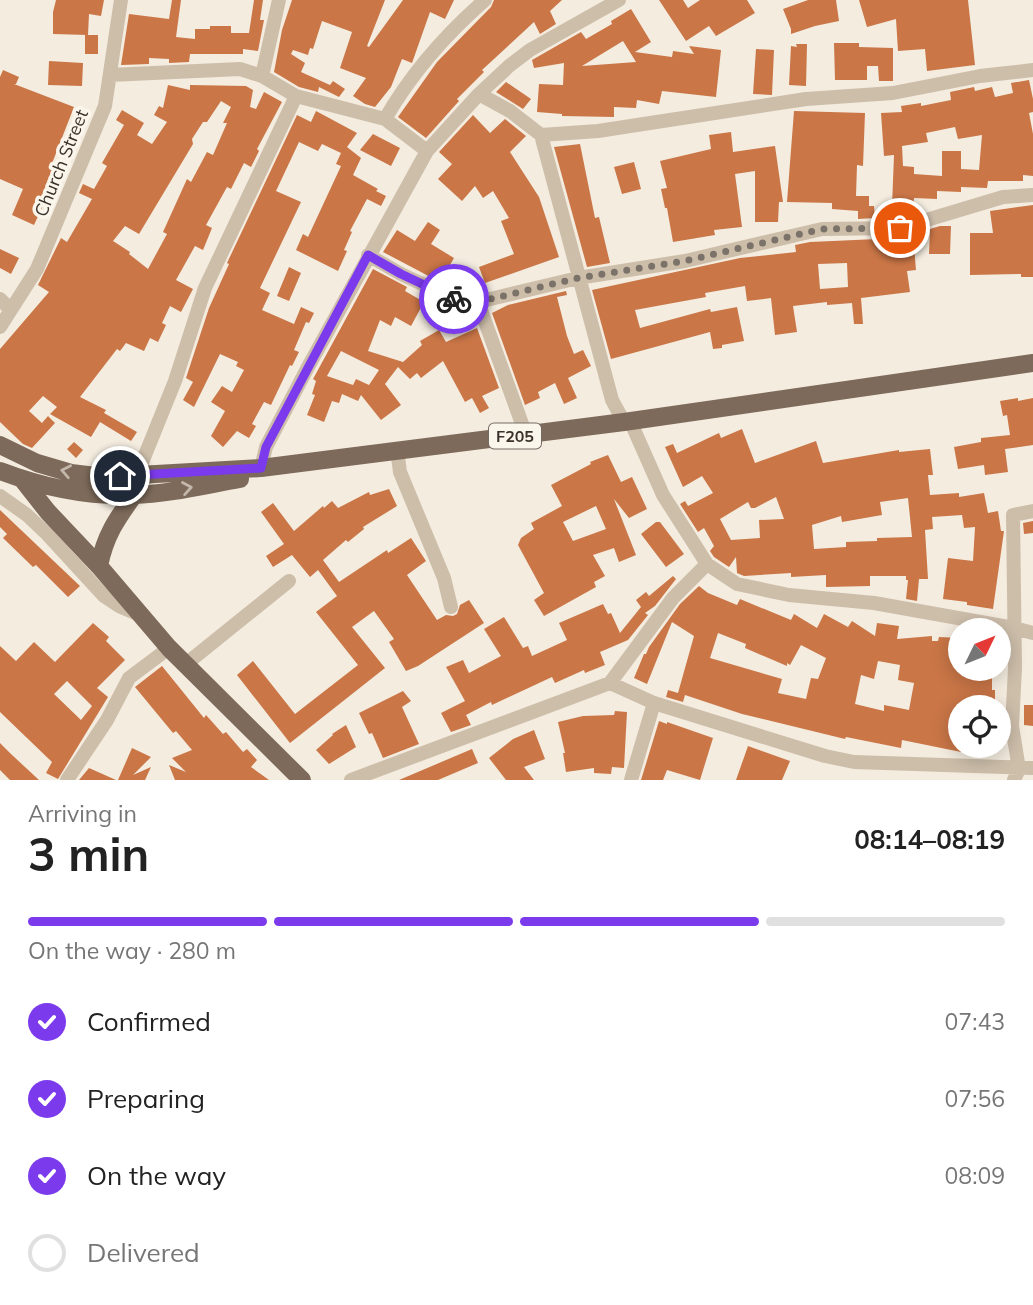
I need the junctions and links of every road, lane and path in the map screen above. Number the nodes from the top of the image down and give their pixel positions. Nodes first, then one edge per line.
1 (121, 0) edge
2 (279, 0) edge
3 (485, 0) edge
4 (619, 0) edge
5 (1033, 70) edge
6 (110, 75) junction
7 (262, 76) junction
8 (479, 94) junction
9 (296, 96) junction
10 (385, 119) junction
11 (541, 135) junction
12 (427, 151) junction
13 (1033, 195) edge
14 (368, 255) junction
15 (578, 278) junction
16 (478, 302) junction
17 (5, 304) edge
18 (0, 327) edge
19 (1033, 363) edge
20 (1033, 369) edge
21 (829, 396) junction
22 (628, 424) junction
23 (526, 435) junction
24 (0, 445) edge
25 (398, 457) junction
26 (261, 468) junction
27 (0, 471) edge
28 (137, 475) junction
29 (22, 479) junction
30 (134, 495) junction
31 (0, 496) edge
32 (1033, 511) edge
33 (707, 564) junction
34 (99, 566) junction
35 (289, 581) dead end
36 (452, 607) dead end
37 (139, 615) junction
38 (1014, 628) junction
39 (1033, 633) edge
40 (169, 648) junction
41 (186, 664) junction
42 (610, 683) junction
43 (654, 703) junction
44 (1022, 772) edge
45 (67, 780) edge
46 (302, 780) edge
47 (351, 780) edge
48 (631, 780) edge

1 - 6 street, Church Street
2 - 7 street
3 - 10 street
4 - 8 street
5 - 11 street
6 - 7 street
6 - 17 street, Church Street
7 - 9 street
8 - 11 street
8 - 12 street
9 - 10 street
9 - 28 street
10 - 12 street
11 - 15 street
12 - 14 street
13 - 15 street
14 - 16 street
14 - 26 street
15 - 16 street
15 - 22 street
16 - 23 street
17 - 18 street, Church Street
19 - 21 main road, F205
20 - 21 main road, F205
21 - 22 main road, F205
22 - 23 main road, F205
22 - 25 main road, F205
22 - 33 street
23 - 26 main road, F205
28 -> 24 main road, F205
30 -> 25 main road, F205
25 - 36 street
26 - 28 main road, F205
27 - 29 main road, F205
29 - 30 main road, F205
29 - 34 main road
30 - 34 main road
31 - 37 street
32 - 38 street
33 - 38 street
33 - 42 street
34 - 37 main road
35 - 41 street
37 - 40 main road
38 - 39 street
38 - 44 street
40 - 41 main road
40 - 45 street
41 - 46 main road
42 - 43 street
42 - 47 street
43 - 44 street
43 - 48 street

